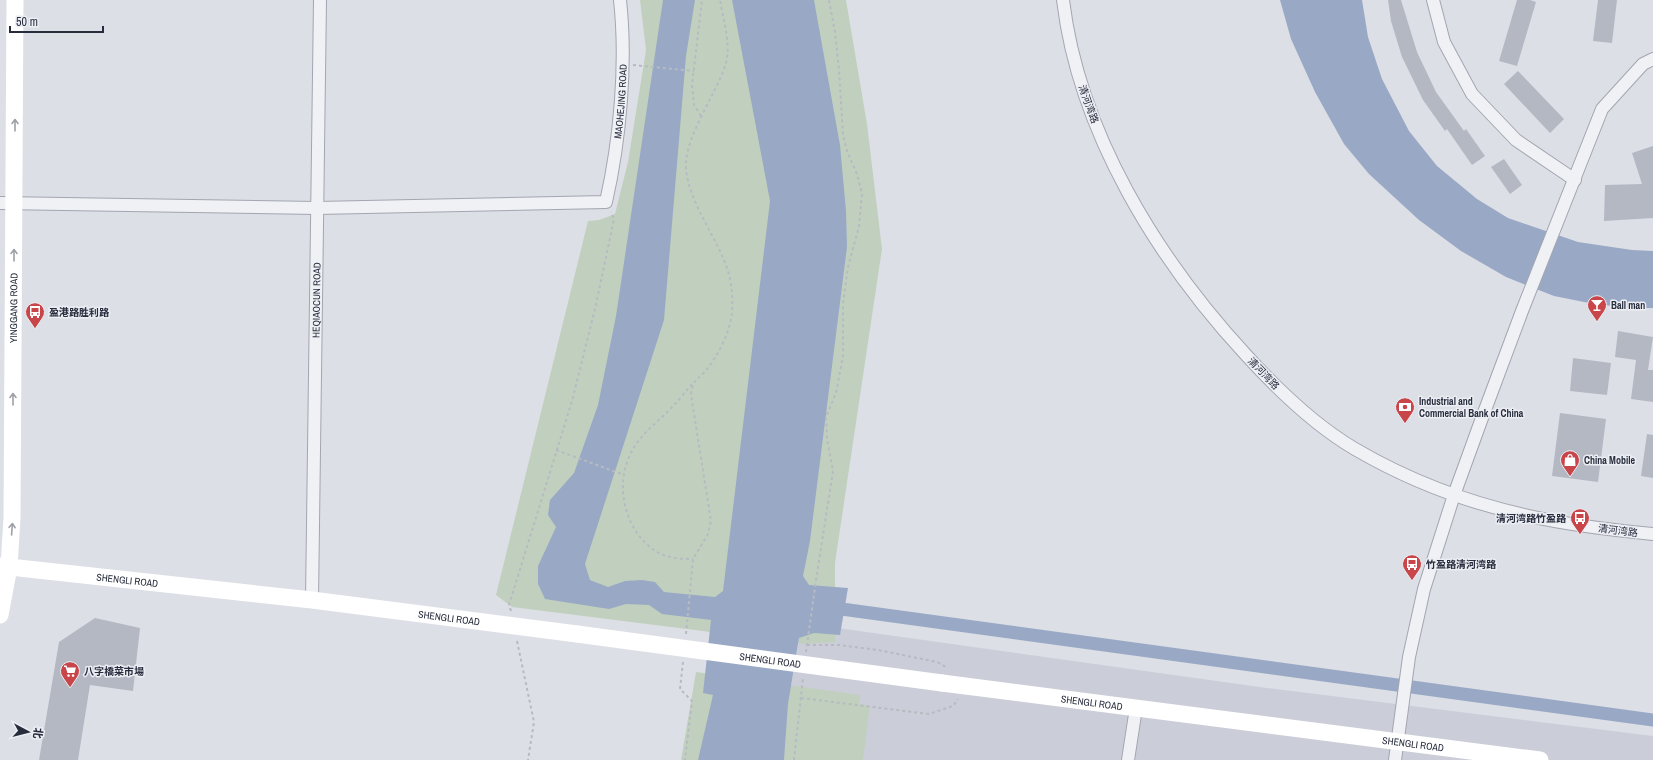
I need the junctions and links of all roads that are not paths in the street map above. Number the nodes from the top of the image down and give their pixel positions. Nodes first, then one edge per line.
1 (15, 0) edge
2 (320, 0) edge
3 (620, 0) edge
4 (1063, 0) edge
5 (1433, 0) edge
6 (1653, 59) edge
7 (1575, 180) junction
8 (7, 202) edge
9 (316, 208) junction
10 (1454, 495) junction
11 (1653, 534) edge
12 (4, 567) edge
13 (312, 600) junction
14 (0, 615) edge
15 (1136, 708) junction
16 (1398, 742) junction
17 (1128, 760) edge
18 (1395, 760) edge
19 (1540, 760) edge

8 -> 1 main road, YINGGANG ROAD
2 - 9 street, HEQIAOCUN ROAD
3 - 9 street, MAOHEJING ROAD
4 - 10 street, 清河湾路
5 - 7 street
6 - 7 street
7 - 10 street
8 - 9 street
12 -> 8 main road, YINGGANG ROAD
9 - 13 street, HEQIAOCUN ROAD
10 - 11 street, 清河湾路
10 - 16 street
12 - 13 main road, SHENGLI ROAD
12 - 14 main road, YINGGANG ROAD
13 - 15 main road, SHENGLI ROAD, bridge
15 - 16 main road, SHENGLI ROAD
15 - 17 street
16 - 18 street
16 - 19 main road, SHENGLI ROAD

